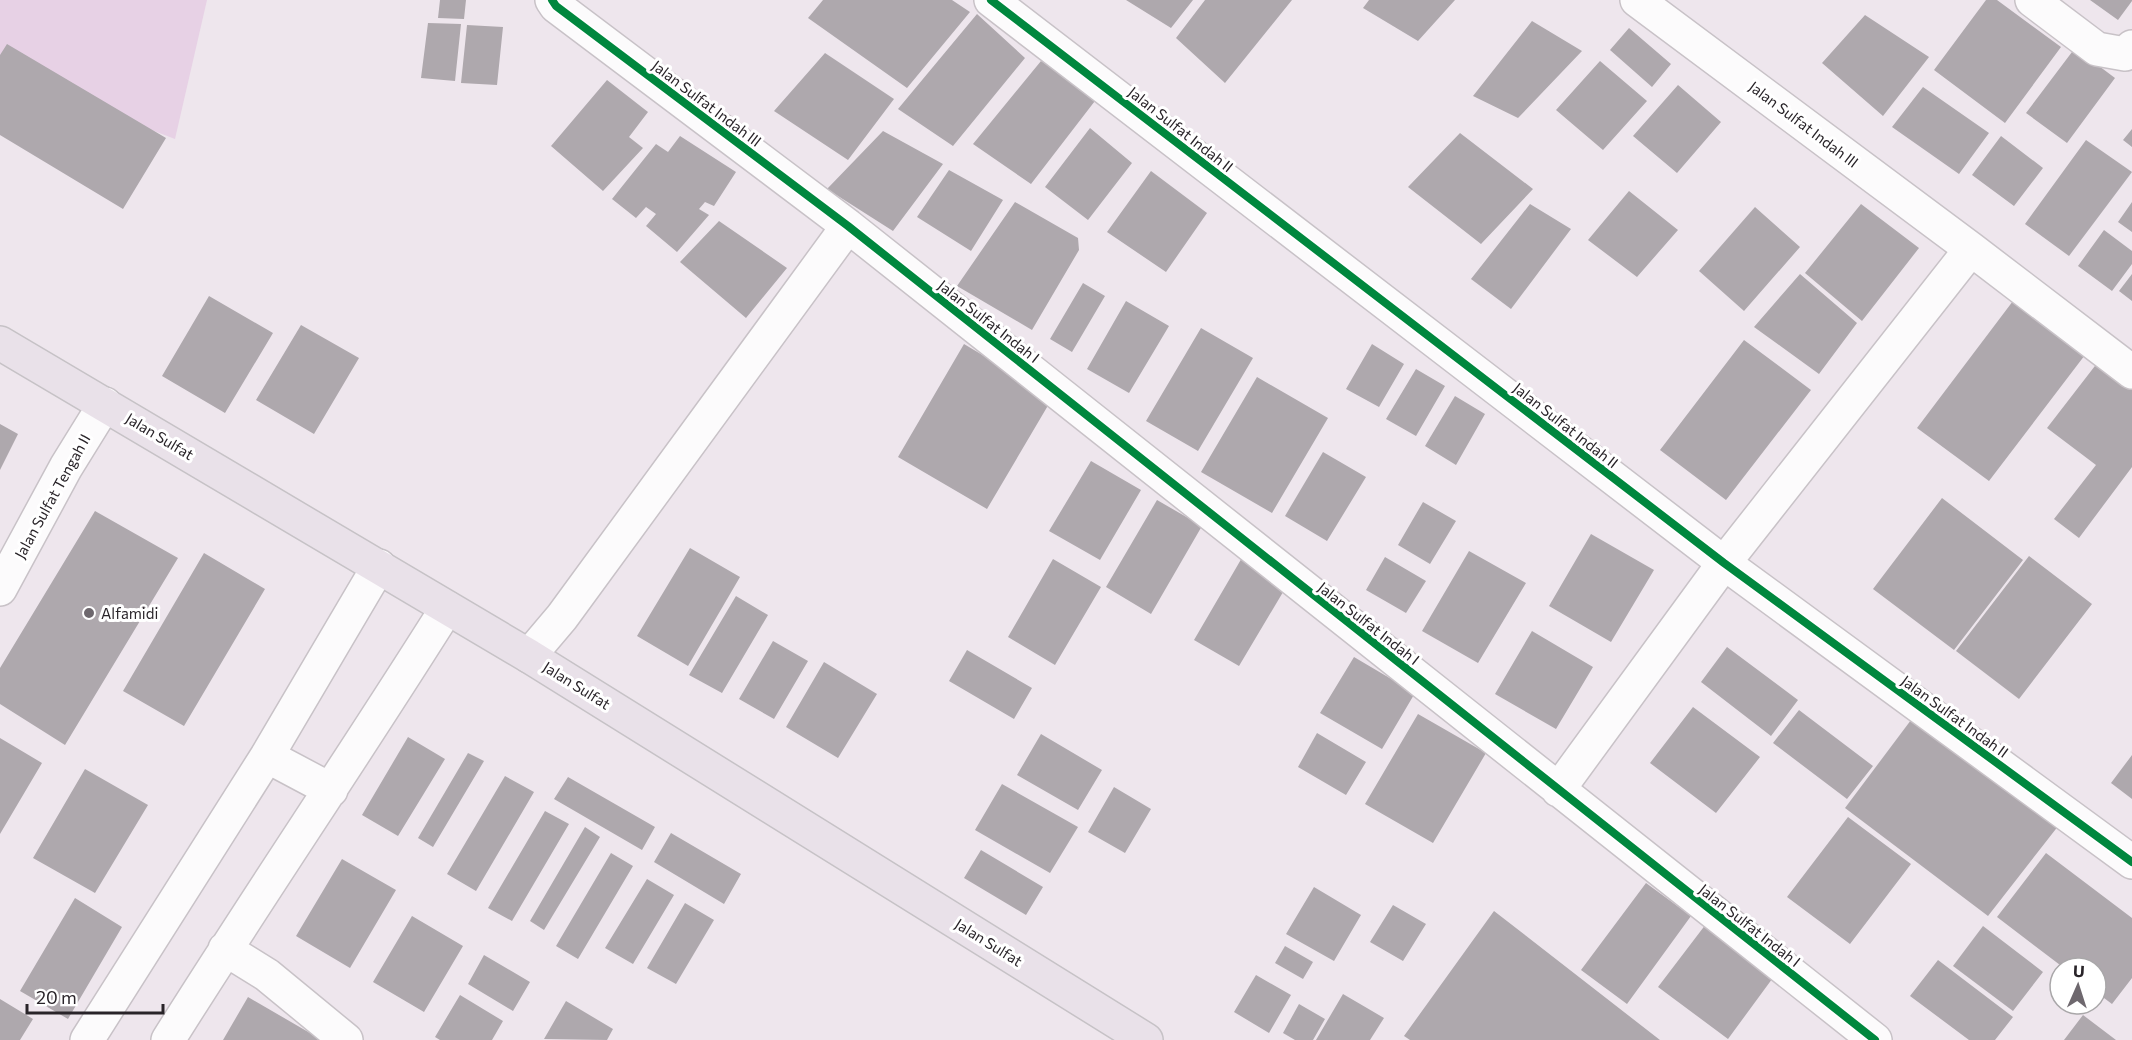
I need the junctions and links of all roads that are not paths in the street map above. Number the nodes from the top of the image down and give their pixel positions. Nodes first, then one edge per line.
1 (552, 0) edge
2 (991, 0) edge
3 (1637, 0) edge
4 (2032, 0) edge
5 (2132, 47) edge
6 (848, 226) junction
7 (1971, 249) junction
8 (0, 343) edge
9 (2132, 372) edge
10 (105, 404) junction
11 (1724, 563) junction
12 (379, 566) junction
13 (0, 589) edge
14 (447, 608) junction
15 (529, 656) junction
16 (267, 756) junction
17 (331, 790) junction
18 (1558, 790) junction
19 (2132, 862) edge
20 (225, 949) junction
21 (87, 1040) edge
22 (168, 1040) edge
23 (346, 1040) edge
24 (1146, 1040) edge
25 (1875, 1040) edge

1 - 6 street, Jalan Sulfat Indah III
2 - 11 street, Jalan Sulfat Indah II
3 - 7 street, Jalan Sulfat Indah III
4 - 5 street
6 - 15 street
6 - 18 street, Jalan Sulfat Indah I
7 - 9 street, Jalan Sulfat Indah III
7 - 11 street
8 - 10 main road, Jalan Sulfat
10 - 12 main road, Jalan Sulfat
10 - 13 street, Jalan Sulfat Tengah II
11 - 18 street
11 - 19 street, Jalan Sulfat Indah II
12 - 14 main road, Jalan Sulfat
12 - 16 street
14 - 15 main road, Jalan Sulfat
14 - 17 street
15 - 24 main road, Jalan Sulfat
16 - 17 street
16 - 21 street
17 - 20 street
18 - 25 street, Jalan Sulfat Indah I
20 - 22 street
20 - 23 street

